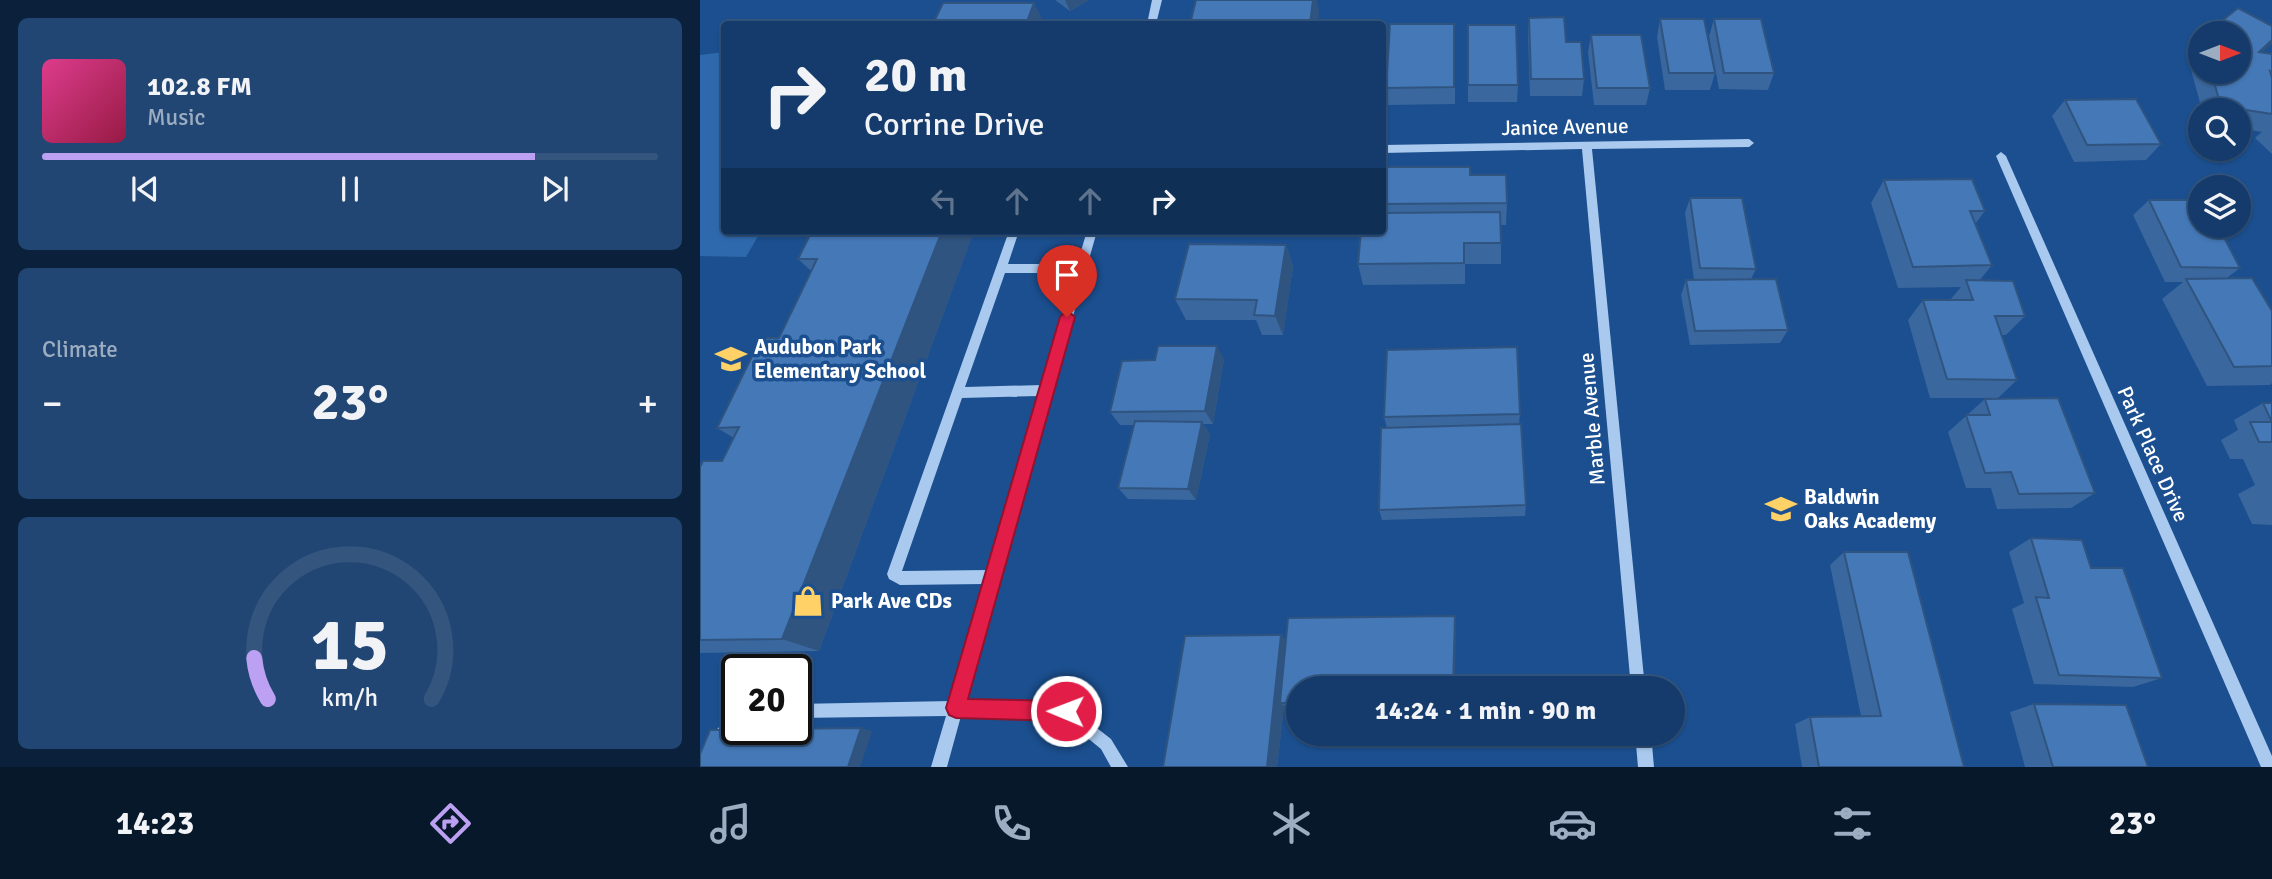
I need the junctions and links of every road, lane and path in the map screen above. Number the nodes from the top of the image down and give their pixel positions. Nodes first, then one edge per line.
1 (1157, 0) edge
2 (1152, 21) edge
3 (1749, 143) dead end
4 (1587, 146) junction
5 (1386, 149) edge
6 (2001, 156) dead end
7 (1013, 235) edge
8 (1091, 235) edge
9 (1081, 268) junction
10 (1000, 269) junction
11 (1047, 390) junction
12 (957, 393) junction
13 (993, 577) junction
14 (1638, 676) edge
15 (956, 708) junction
16 (812, 712) edge
17 (1644, 746) edge
18 (939, 767) edge
19 (1120, 767) edge
20 (1646, 767) edge
21 (2269, 767) edge

1 - 2 street
3 - 4 street, Janice Avenue
4 - 5 street, Janice Avenue
4 - 14 street, Marble Avenue
6 - 21 street, Park Place Drive
7 - 10 street
8 - 9 street
9 - 10 street
9 - 11 street
10 - 12 street
11 - 12 street
11 - 13 street
12 - 13 street
13 - 15 street
15 - 16 street
15 - 18 street
15 - 19 street
17 - 20 street

